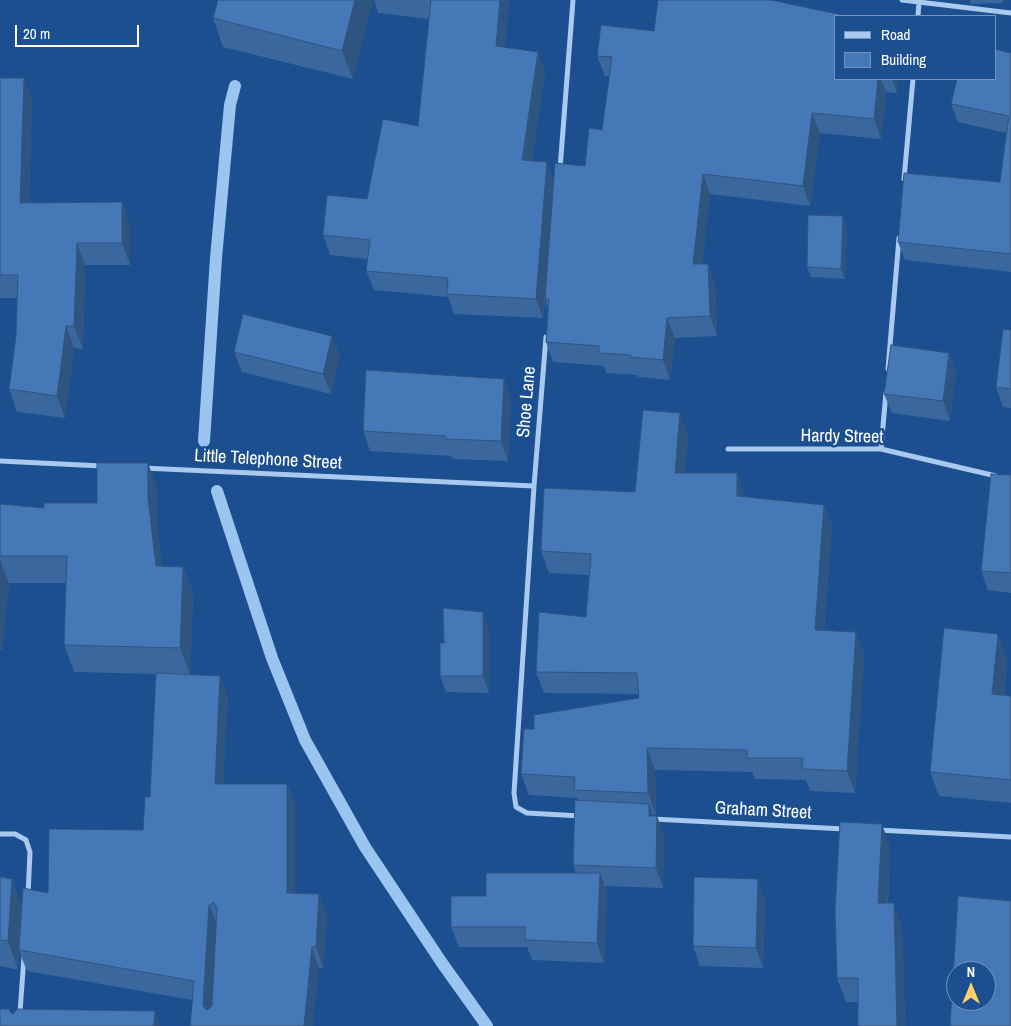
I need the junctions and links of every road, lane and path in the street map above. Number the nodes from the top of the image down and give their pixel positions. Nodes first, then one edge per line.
1 (573, 0) edge
2 (902, 0) edge
3 (919, 3) junction
4 (1011, 13) edge
5 (918, 15) edge
6 (913, 80) edge
7 (559, 178) edge
8 (904, 186) edge
9 (899, 235) edge
10 (547, 327) edge
11 (888, 371) edge
12 (887, 381) edge
13 (728, 449) dead end
14 (881, 449) junction
15 (0, 461) edge
16 (109, 466) edge
17 (138, 467) edge
18 (1002, 478) edge
19 (534, 486) junction
20 (586, 816) edge
21 (645, 819) edge
22 (853, 829) edge
23 (873, 830) edge
24 (0, 834) edge
25 (1011, 837) edge
26 (27, 900) edge
27 (24, 949) edge
28 (19, 1026) edge

1 - 7 street
2 - 3 street
3 - 4 street
3 - 5 street
6 - 8 street
9 - 11 street
10 - 19 street, Shoe Lane
12 - 14 street
13 - 14 street, Hardy Street
14 - 18 street, Hardy Street
15 - 16 street
17 - 19 street, Little Telephone Street
19 - 20 street, Shoe Lane
21 - 22 street, Graham Street
23 - 25 street
24 - 26 street
27 - 28 street

